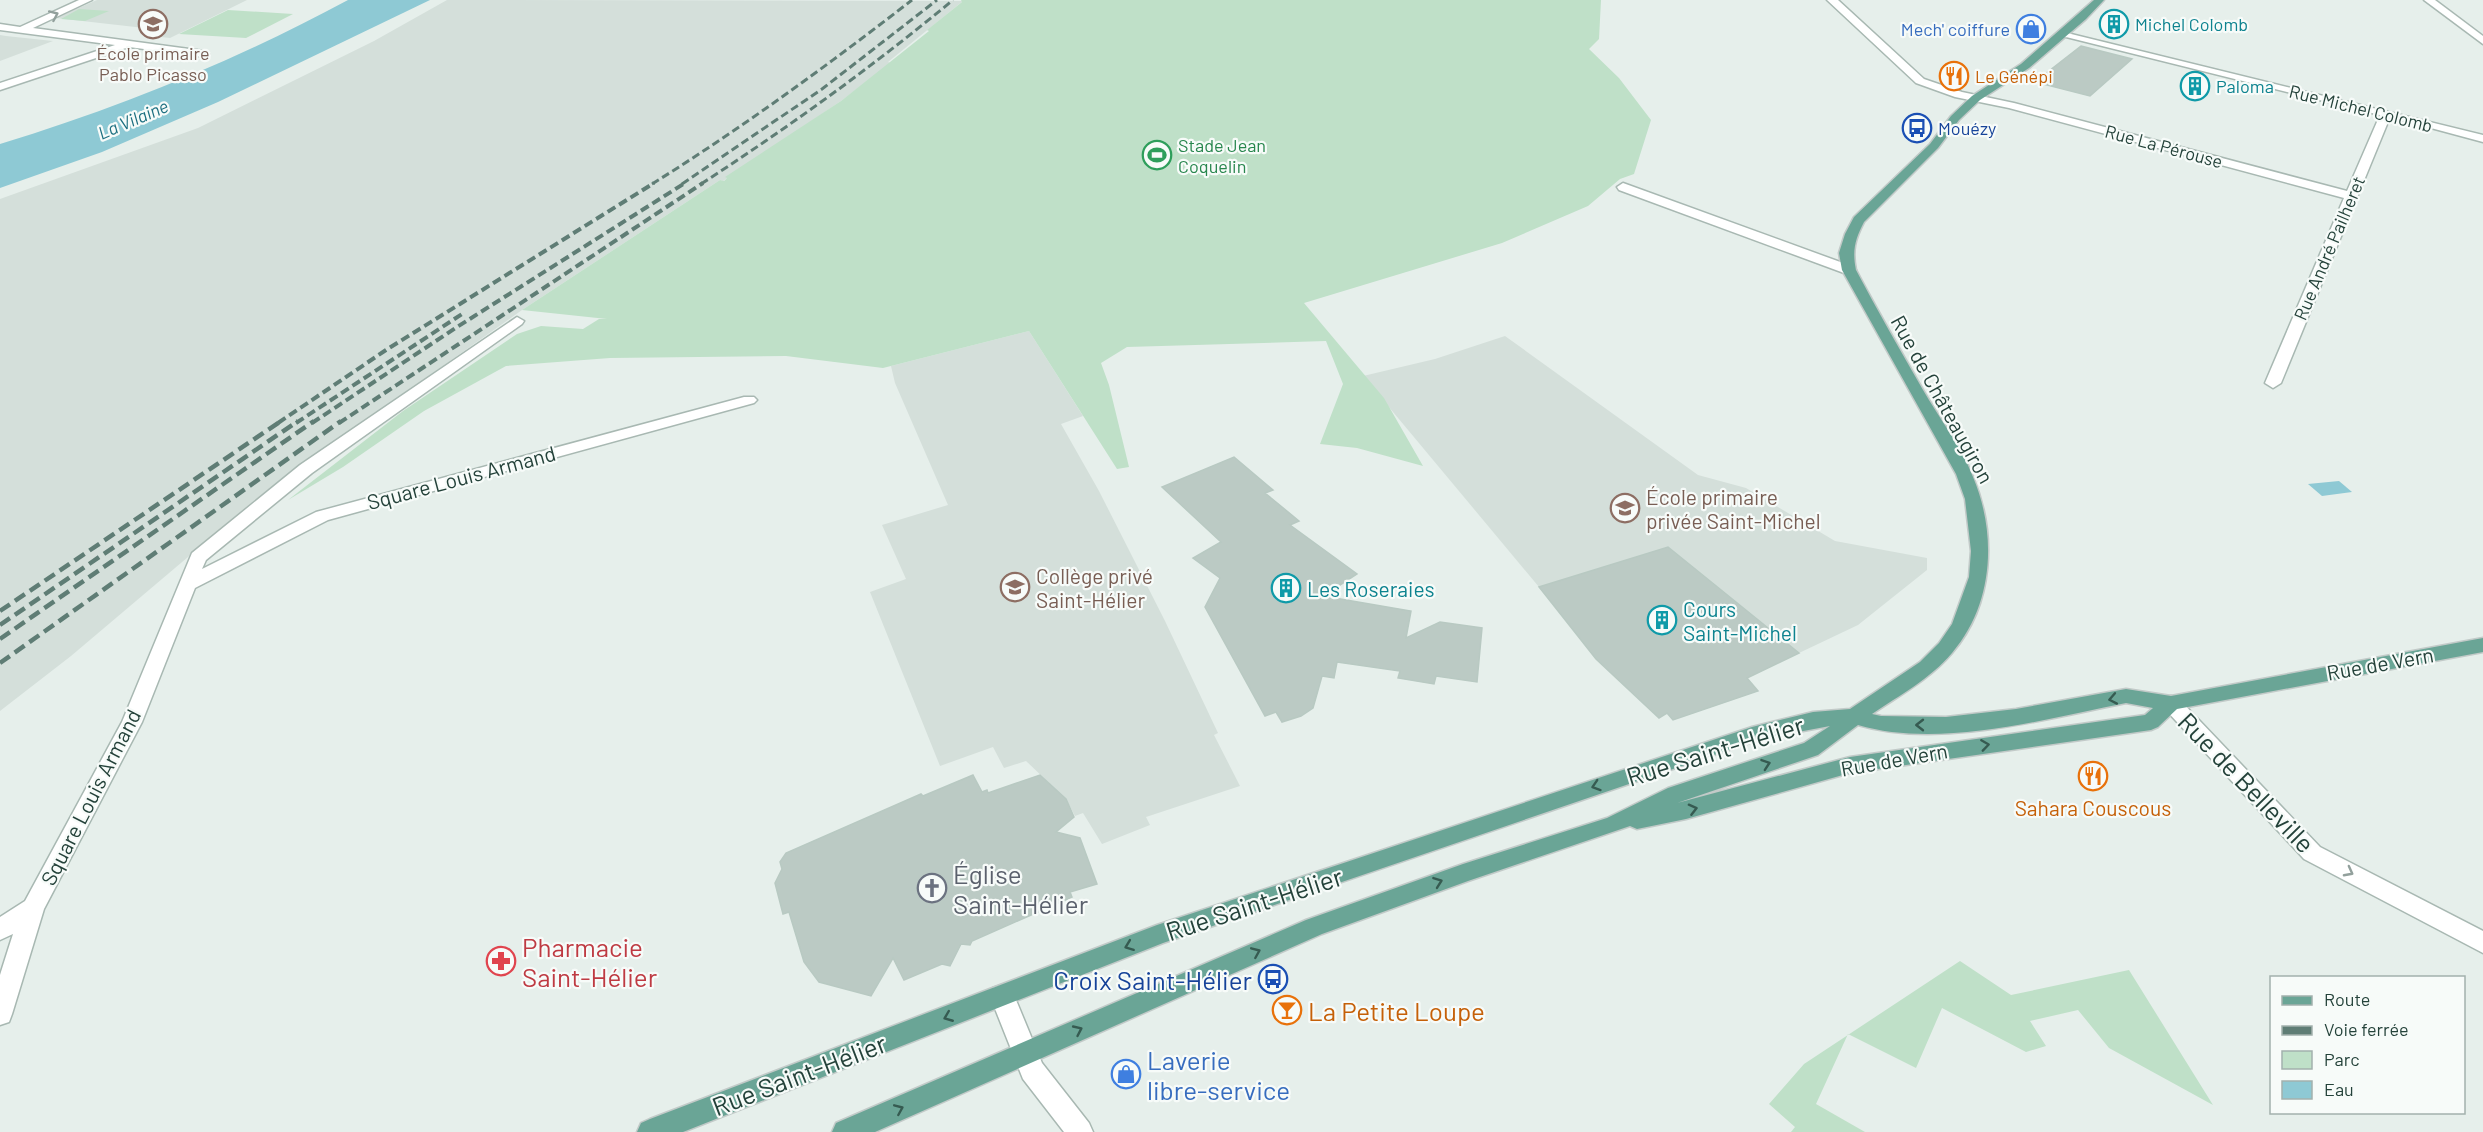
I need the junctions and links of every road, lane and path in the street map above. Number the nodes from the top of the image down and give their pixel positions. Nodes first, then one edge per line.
1 (87, 0) edge
2 (1832, 0) edge
3 (2099, 0) edge
4 (2429, 0) edge
5 (0, 27) edge
6 (21, 29) junction
7 (2063, 35) junction
8 (2483, 41) edge
9 (130, 44) junction
10 (204, 54) dead end
11 (0, 87) edge
12 (1976, 98) junction
13 (2386, 113) junction
14 (2483, 139) edge
15 (1623, 187) dead end
16 (2351, 196) junction
17 (1850, 270) junction
18 (517, 321) dead end
19 (2273, 383) dead end
20 (749, 400) dead end
21 (186, 585) junction
22 (2483, 645) edge
23 (2170, 703) junction
24 (1855, 716) junction
25 (1614, 824) junction
26 (33, 908) junction
27 (0, 930) edge
28 (2483, 943) edge
29 (1002, 996) junction
30 (0, 1014) edge
31 (1025, 1054) junction
32 (650, 1132) edge
33 (845, 1132) edge
34 (1080, 1132) edge

6 -> 1 street
2 - 12 street, Rue La Pérouse
3 - 7 main road, Rue de Châteaugiron
4 - 8 street
5 - 6 street
6 - 9 street
7 - 12 main road, Rue de Châteaugiron
7 - 13 street, Rue Michel Colomb
9 - 10 street
9 - 11 street
12 - 16 street, Rue La Pérouse
12 - 17 main road, Rue de Châteaugiron
13 - 14 street, Rue Michel Colomb
13 - 16 street, Rue André Pailheret
15 - 17 street
16 - 19 street, Rue André Pailheret
17 - 24 main road, Rue de Châteaugiron
18 - 21 street, Square Louis Armand
20 - 21 street, Square Louis Armand
21 - 26 street, Square Louis Armand
22 - 23 main road, Rue de Vern
23 -> 24 main road, Rue de Vern
25 -> 23 main road, Rue de Vern
23 -> 28 street, Rue de Belleville
25 -> 24 main road, Rue Saint-Hélier
24 -> 29 main road, Rue Saint-Hélier
31 -> 25 main road, Rue Saint-Hélier
26 - 27 street, Square Louis Armand
26 - 30 street, Square Louis Armand
29 - 31 street
29 -> 32 main road, Rue Saint-Hélier
33 -> 31 main road, Rue Saint-Hélier
31 - 34 street

